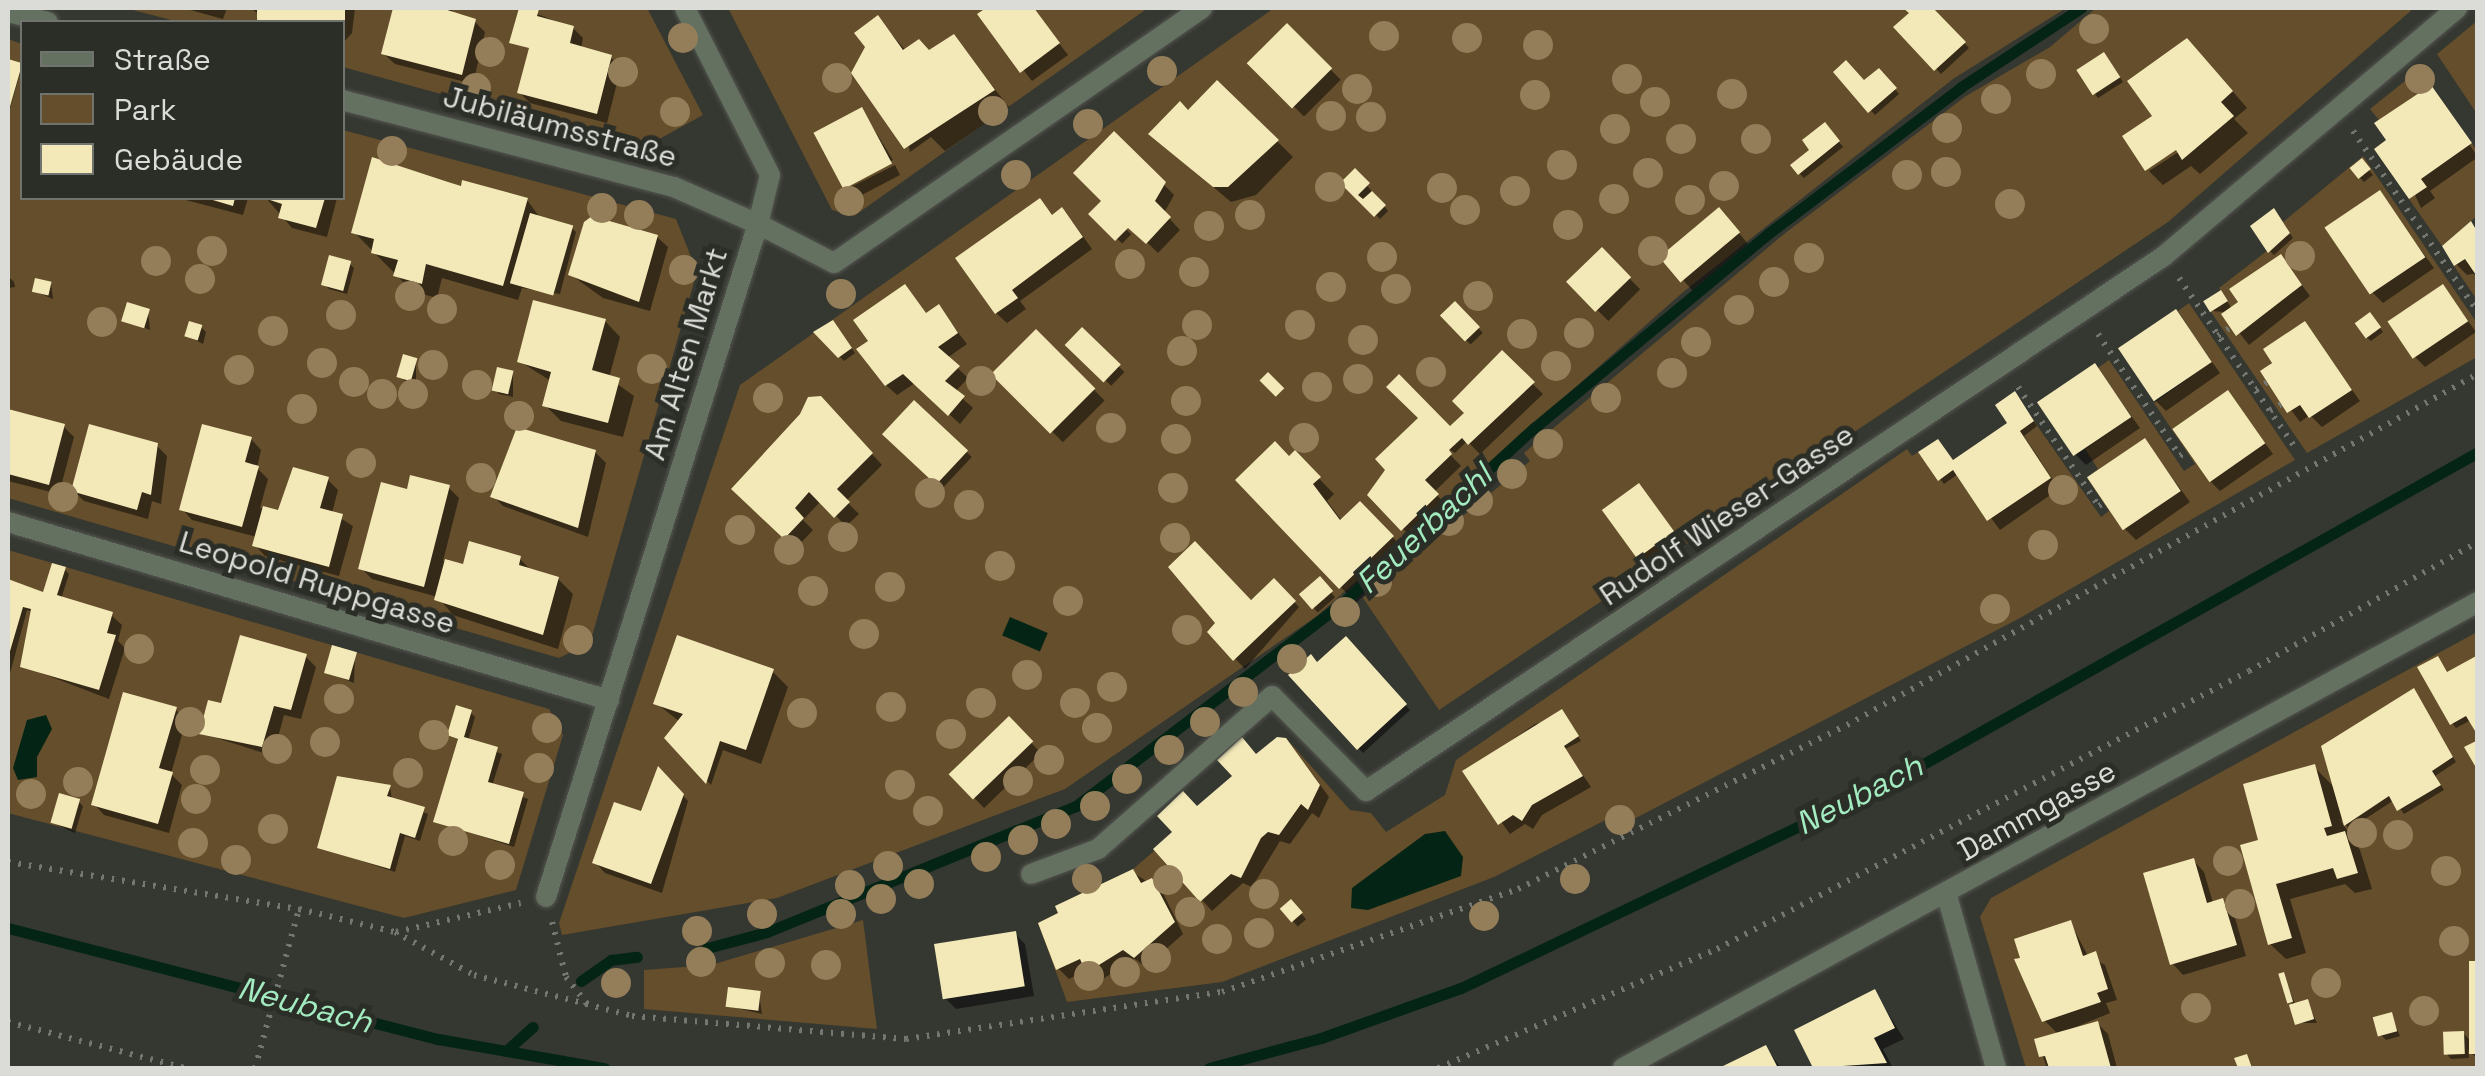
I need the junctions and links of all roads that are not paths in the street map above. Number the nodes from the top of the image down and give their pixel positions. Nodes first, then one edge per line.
1 (685, 8) edge
2 (1202, 8) edge
3 (2456, 8) edge
4 (8, 12) edge
5 (40, 20) edge
6 (345, 101) edge
7 (758, 224) junction
8 (8, 522) edge
9 (2478, 602) edge
10 (610, 700) junction
11 (1031, 874) dead end
12 (1947, 896) junction
13 (546, 897) road end
14 (1623, 1068) edge
15 (1996, 1068) edge

1 - 7 street
2 - 7 street, Am Alten Markt
3 - 11 street, Rudolf Wieser-Gasse
4 - 5 street
6 - 7 street, Jubiläumsstraße
7 - 10 street, Am Alten Markt
8 - 10 street, Leopold Ruppgasse
9 - 12 street, Dammgasse
10 - 13 street, Am Alten Markt
12 - 14 street, Dammgasse
12 - 15 street

